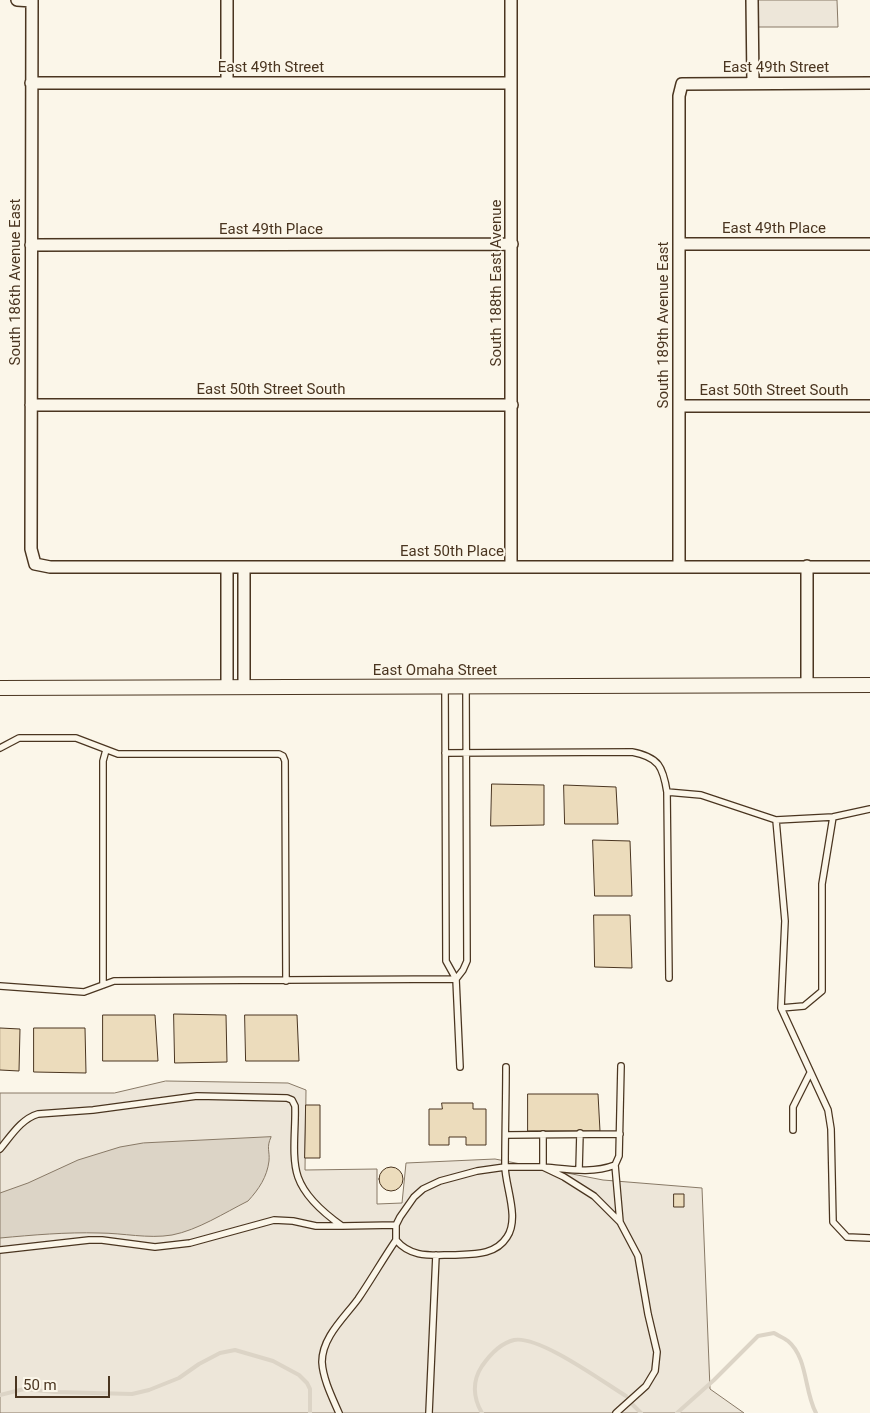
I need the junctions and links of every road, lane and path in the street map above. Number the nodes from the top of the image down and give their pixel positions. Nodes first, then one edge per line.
1 (17, 0) edge
2 (32, 0) edge
3 (227, 0) edge
4 (511, 0) edge
5 (752, 0) edge
6 (31, 83) junction
7 (227, 83) junction
8 (512, 83) junction
9 (753, 83) junction
10 (870, 83) edge
11 (682, 84) joint
12 (512, 244) junction
13 (679, 244) junction
14 (870, 244) edge
15 (31, 245) junction
16 (31, 405) junction
17 (512, 405) junction
18 (679, 406) junction
19 (870, 406) edge
20 (35, 564) joint
21 (807, 566) junction
22 (870, 566) edge
23 (227, 567) junction
24 (244, 567) junction
25 (512, 567) junction
26 (679, 567) junction
27 (870, 685) edge
28 (807, 686) junction
29 (445, 687) junction
30 (466, 687) junction
31 (0, 688) edge
32 (227, 688) junction
33 (244, 688) junction
34 (0, 748) edge
35 (106, 750) junction
36 (445, 753) junction
37 (465, 753) junction
38 (667, 792) junction
39 (870, 810) edge
40 (833, 817) junction
41 (776, 820) junction
42 (668, 978) dead end
43 (456, 979) junction
44 (286, 981) junction
45 (103, 985) junction
46 (0, 986) edge
47 (781, 1008) junction
48 (621, 1066) dead end
49 (460, 1067) dead end
50 (506, 1067) dead end
51 (810, 1073) junction
52 (793, 1130) dead end
53 (580, 1133) junction
54 (543, 1134) junction
55 (620, 1134) junction
56 (506, 1135) junction
57 (0, 1150) edge
58 (615, 1164) junction
59 (505, 1167) junction
60 (544, 1167) junction
61 (579, 1170) junction
62 (620, 1222) junction
63 (396, 1225) junction
64 (342, 1226) junction
65 (870, 1238) edge
66 (396, 1240) junction
67 (0, 1250) edge
68 (436, 1255) junction
69 (339, 1413) edge
70 (429, 1413) edge
71 (616, 1413) edge

1 - 2 street
2 - 6 street, South 186th Avenue East
3 - 7 street
4 - 8 street, South 188th East Avenue
5 - 9 street
6 - 7 street, East 49th Street
6 - 15 street, South 186th Avenue East
7 - 8 street, East 49th Street
8 - 12 street, South 188th East Avenue
9 - 10 street, East 49th Street
9 - 11 street, East 49th Street
11 - 13 street, South 189th Avenue East
12 - 15 street, East 49th Place
12 - 17 street, South 188th East Avenue
13 - 14 street, East 49th Place
13 - 18 street, South 189th Avenue East
15 - 16 street, South 186th Avenue East
16 - 17 street, East 50th Street South
16 - 20 street, South 186th Avenue East
17 - 25 street, South 188th East Avenue
18 - 19 street, East 50th Street South
18 - 26 street, South 189th Avenue East
20 - 23 street, East 50th Place
21 - 22 street, East 50th Place
21 - 26 street, East 50th Place
21 - 28 street
23 - 24 street, East 50th Place
23 - 32 street
24 - 25 street, East 50th Place
24 - 33 street
25 - 26 street, East 50th Place
27 - 28 street, East Omaha Street
28 - 30 street, East Omaha Street
29 - 30 street, East Omaha Street
29 - 33 street, East Omaha Street
29 - 36 lane
30 - 37 lane
31 - 32 street, East Omaha Street
32 - 33 street, East Omaha Street
34 - 35 lane
35 - 44 lane
35 - 45 lane
36 - 37 lane
36 - 43 lane
37 - 38 lane
37 - 43 lane
38 - 41 lane
38 - 42 lane
39 - 40 lane
40 - 41 lane
40 - 47 lane
41 - 47 lane
43 - 44 lane
43 - 49 lane
44 - 45 lane
45 - 46 lane
47 - 51 lane
48 - 55 lane
50 - 56 lane
51 - 52 lane
51 - 65 lane
53 - 54 lane
53 - 55 lane
53 - 61 lane
54 - 56 lane
54 - 60 lane
55 - 58 lane
56 - 59 lane
57 - 64 lane
58 - 61 lane
58 - 62 lane
59 - 60 lane
59 - 63 lane
59 - 68 lane
60 - 61 lane
60 - 62 lane
62 - 71 lane
63 - 64 lane
63 - 66 lane
64 - 67 lane
66 - 68 lane
66 - 69 lane
68 - 70 lane

